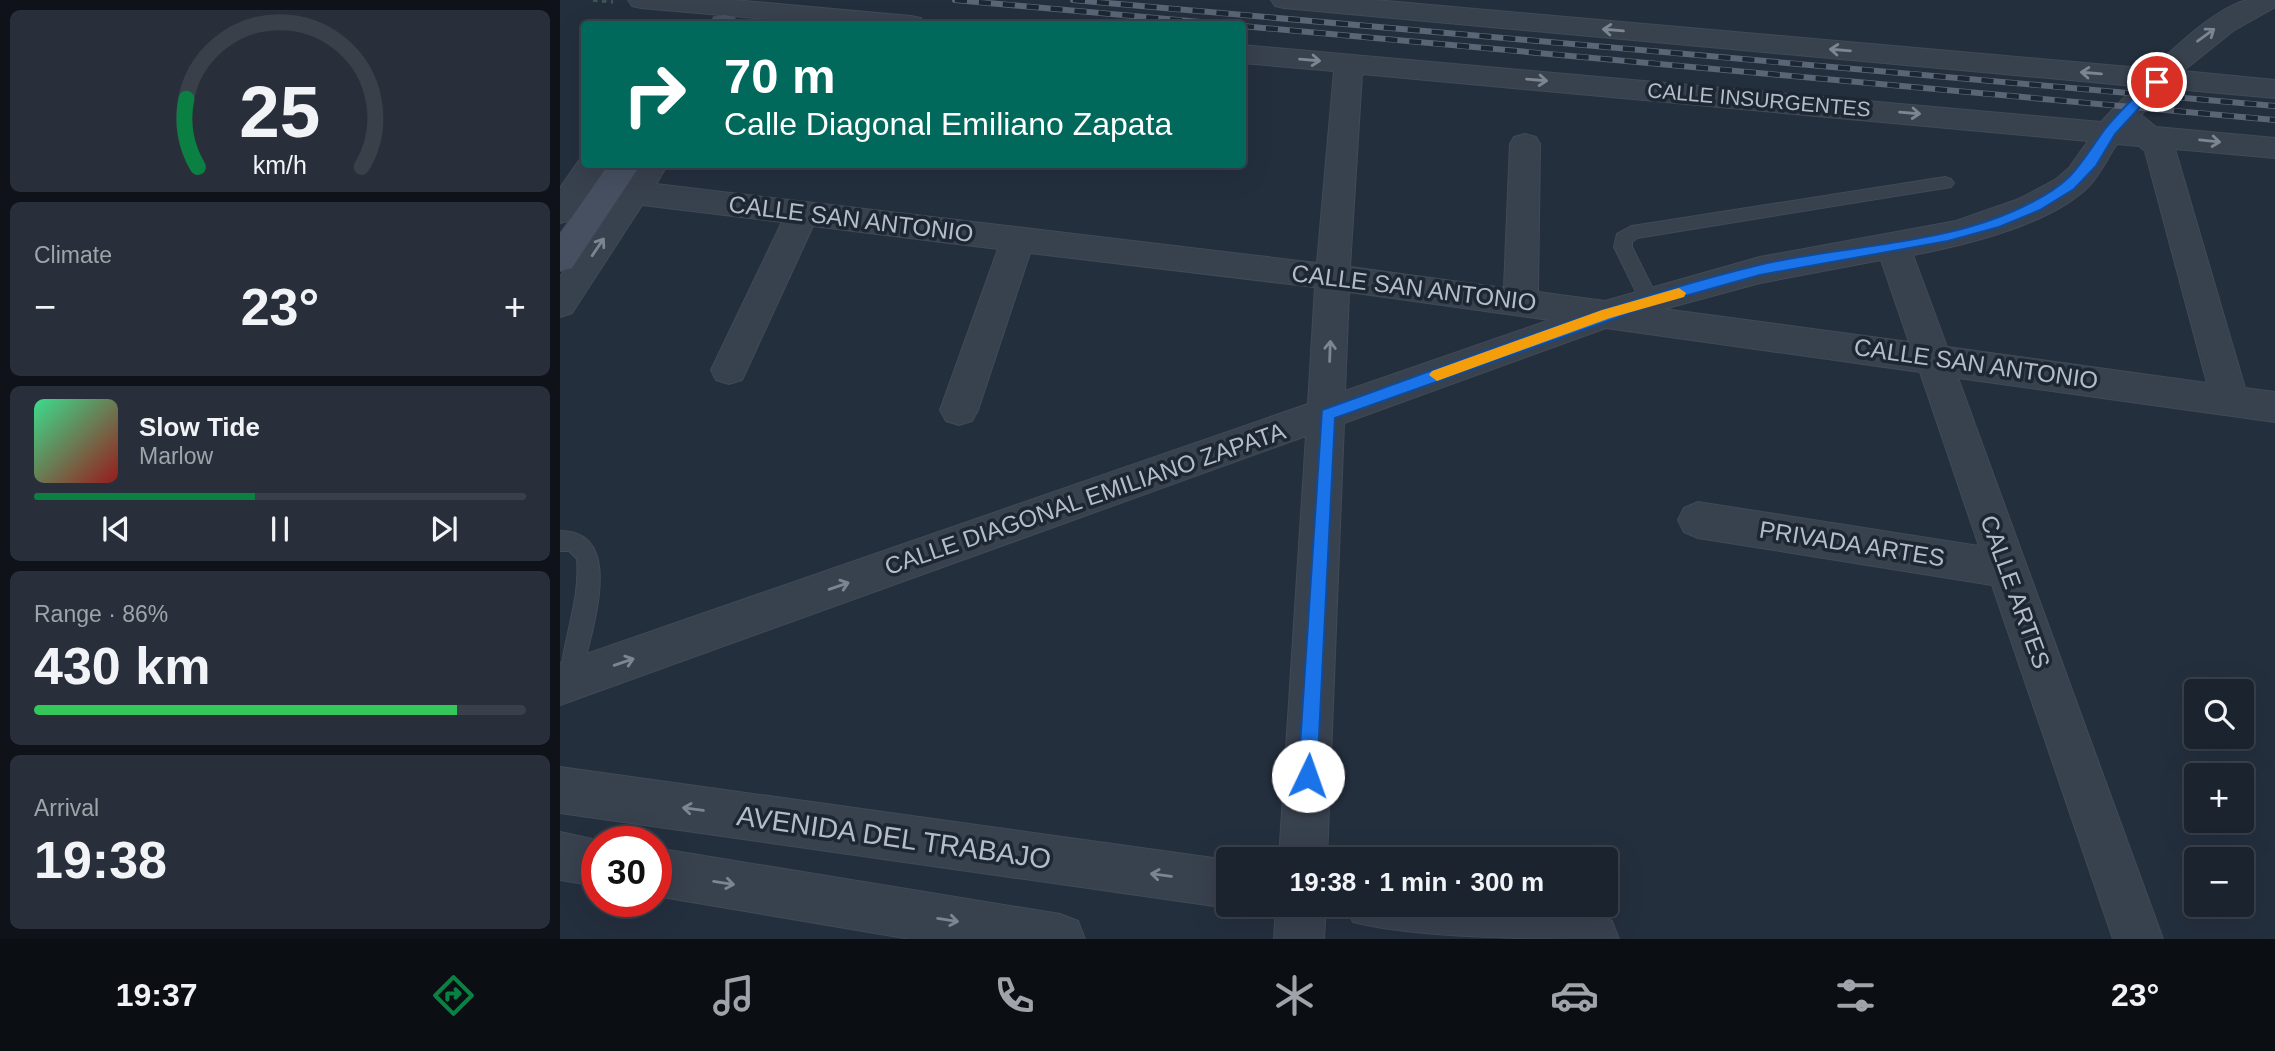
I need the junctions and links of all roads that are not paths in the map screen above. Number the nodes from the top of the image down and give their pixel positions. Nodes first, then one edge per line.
1 (641, 0) edge
2 (1284, 0) edge
3 (2269, 0) edge
4 (1341, 3) edge
5 (725, 19) edge
6 (799, 21) edge
7 (1246, 54) edge
8 (1349, 63) junction
9 (2159, 79) junction
10 (2275, 89) edge
11 (2135, 132) junction
12 (1525, 144) dead end
13 (2275, 148) edge
14 (647, 168) edge
15 (579, 173) edge
16 (630, 179) edge
17 (1945, 183) dead end
18 (560, 212) edge
19 (803, 212) junction
20 (1018, 239) junction
21 (1893, 246) junction
22 (560, 259) edge
23 (1333, 277) junction
24 (1650, 301) junction
25 (1521, 302) junction
26 (560, 304) edge
27 (1607, 314) junction
28 (1932, 358) junction
29 (729, 370) dead end
30 (2230, 400) junction
31 (2275, 407) edge
32 (959, 410) dead end
33 (1327, 414) junction
34 (1698, 520) dead end
35 (560, 541) edge
36 (2007, 569) junction
37 (564, 683) edge
38 (560, 790) edge
39 (1304, 847) edge
40 (560, 856) edge
41 (581, 860) edge
42 (672, 875) edge
43 (1216, 882) edge
44 (1300, 917) edge
45 (1449, 917) edge
46 (1060, 939) edge
47 (1299, 939) edge
48 (1594, 939) edge
49 (2138, 939) edge

1 - 5 street
2 - 4 street
9 -> 3 street, CALLE DIAGONAL EMILIANO ZAPATA
9 -> 4 street
5 - 6 street
7 -> 8 street, CALLE INSURGENTES
8 -> 11 street, CALLE INSURGENTES
8 - 23 street
9 - 10 street
9 - 11 street, CALLE DIAGONAL EMILIANO ZAPATA
11 -> 13 street, CALLE INSURGENTES
11 - 21 street, CALLE DIAGONAL EMILIANO ZAPATA
11 - 30 street
12 - 25 street
14 - 16 street
15 - 18 street
16 - 19 street, CALLE SAN ANTONIO
16 - 22 street
26 -> 16 street
17 - 24 lane
19 - 20 street, CALLE SAN ANTONIO
19 - 29 street
20 - 23 street, CALLE SAN ANTONIO
20 - 32 street
21 - 24 street, CALLE DIAGONAL EMILIANO ZAPATA
21 - 28 street, CALLE ARTES
23 - 25 street, CALLE SAN ANTONIO
33 -> 23 street
24 - 27 street, CALLE DIAGONAL EMILIANO ZAPATA
25 - 27 street, CALLE SAN ANTONIO
27 - 28 street, CALLE SAN ANTONIO
27 - 33 street, CALLE DIAGONAL EMILIANO ZAPATA
28 - 30 street, CALLE SAN ANTONIO
28 - 36 street, CALLE ARTES
30 - 31 street, CALLE SAN ANTONIO
37 -> 33 street, CALLE DIAGONAL EMILIANO ZAPATA
33 - 39 street
34 - 36 street, PRIVADA ARTES
35 - 37 lane
36 - 49 street, CALLE ARTES
43 -> 38 street, AVENIDA DEL TRABAJO
40 - 41 street
42 -> 46 street
44 - 47 street
45 - 48 street

